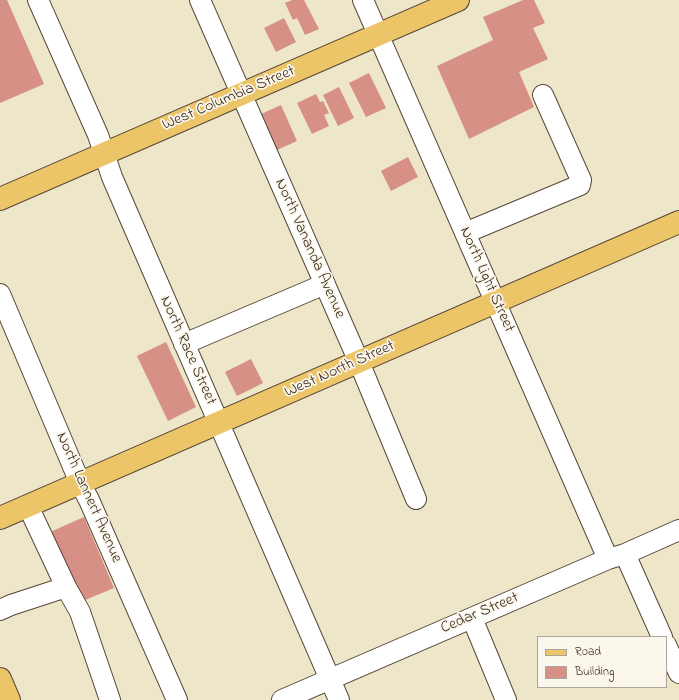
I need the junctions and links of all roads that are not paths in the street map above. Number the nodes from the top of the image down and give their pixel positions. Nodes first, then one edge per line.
1 (38, 0) edge
2 (200, 0) edge
3 (363, 0) edge
4 (458, 0) edge
5 (379, 34) junction
6 (241, 94) junction
7 (543, 95) dead end
8 (104, 153) junction
9 (0, 199) edge
10 (679, 222) edge
11 (465, 233) junction
12 (325, 284) junction
13 (0, 294) edge
14 (495, 302) junction
15 (184, 344) junction
16 (359, 362) junction
17 (218, 423) junction
18 (80, 483) junction
19 (416, 499) dead end
20 (28, 506) junction
21 (0, 518) edge
22 (679, 530) edge
23 (616, 557) junction
24 (66, 587) junction
25 (0, 610) edge
26 (472, 618) junction
27 (664, 636) edge
28 (669, 645) edge
29 (679, 673) edge
30 (0, 679) edge
31 (330, 679) junction
32 (9, 700) edge
33 (110, 700) edge
34 (177, 700) edge
35 (282, 700) edge
36 (340, 700) edge
37 (506, 700) edge

1 - 8 street, North Race Street
2 - 6 street, North Vananda Avenue
3 - 5 street, North Light Street
4 - 5 main road, West Columbia Street
5 - 6 main road, West Columbia Street
5 - 11 street, North Light Street
6 - 8 main road, West Columbia Street
6 - 12 street, North Vananda Avenue
7 - 11 street
8 - 9 main road, West Columbia Street
8 - 15 street, North Race Street
10 - 14 main road, West North Street
11 - 14 street, North Light Street
12 - 15 street
12 - 16 street, North Vananda Avenue
13 - 18 street, North Lannert Avenue
14 - 16 main road, West North Street
14 - 23 street, North Light Street
15 - 17 street, North Race Street
16 - 17 main road, West North Street
16 - 19 street, North Vananda Avenue
17 - 18 main road, West North Street
17 - 31 street, North Race Street
18 - 20 main road, West North Street
18 - 34 street, North Lannert Avenue
20 - 21 main road, West North Street
20 - 24 street
22 - 23 street, Cedar Street
23 - 26 street, Cedar Street
23 - 27 street, North Light Street
24 - 25 street
24 - 33 street
26 - 31 street, Cedar Street
26 - 37 street
28 - 29 street, North Light Street
30 - 32 main road
31 - 35 street, Cedar Street
31 - 36 street, North Race Street

